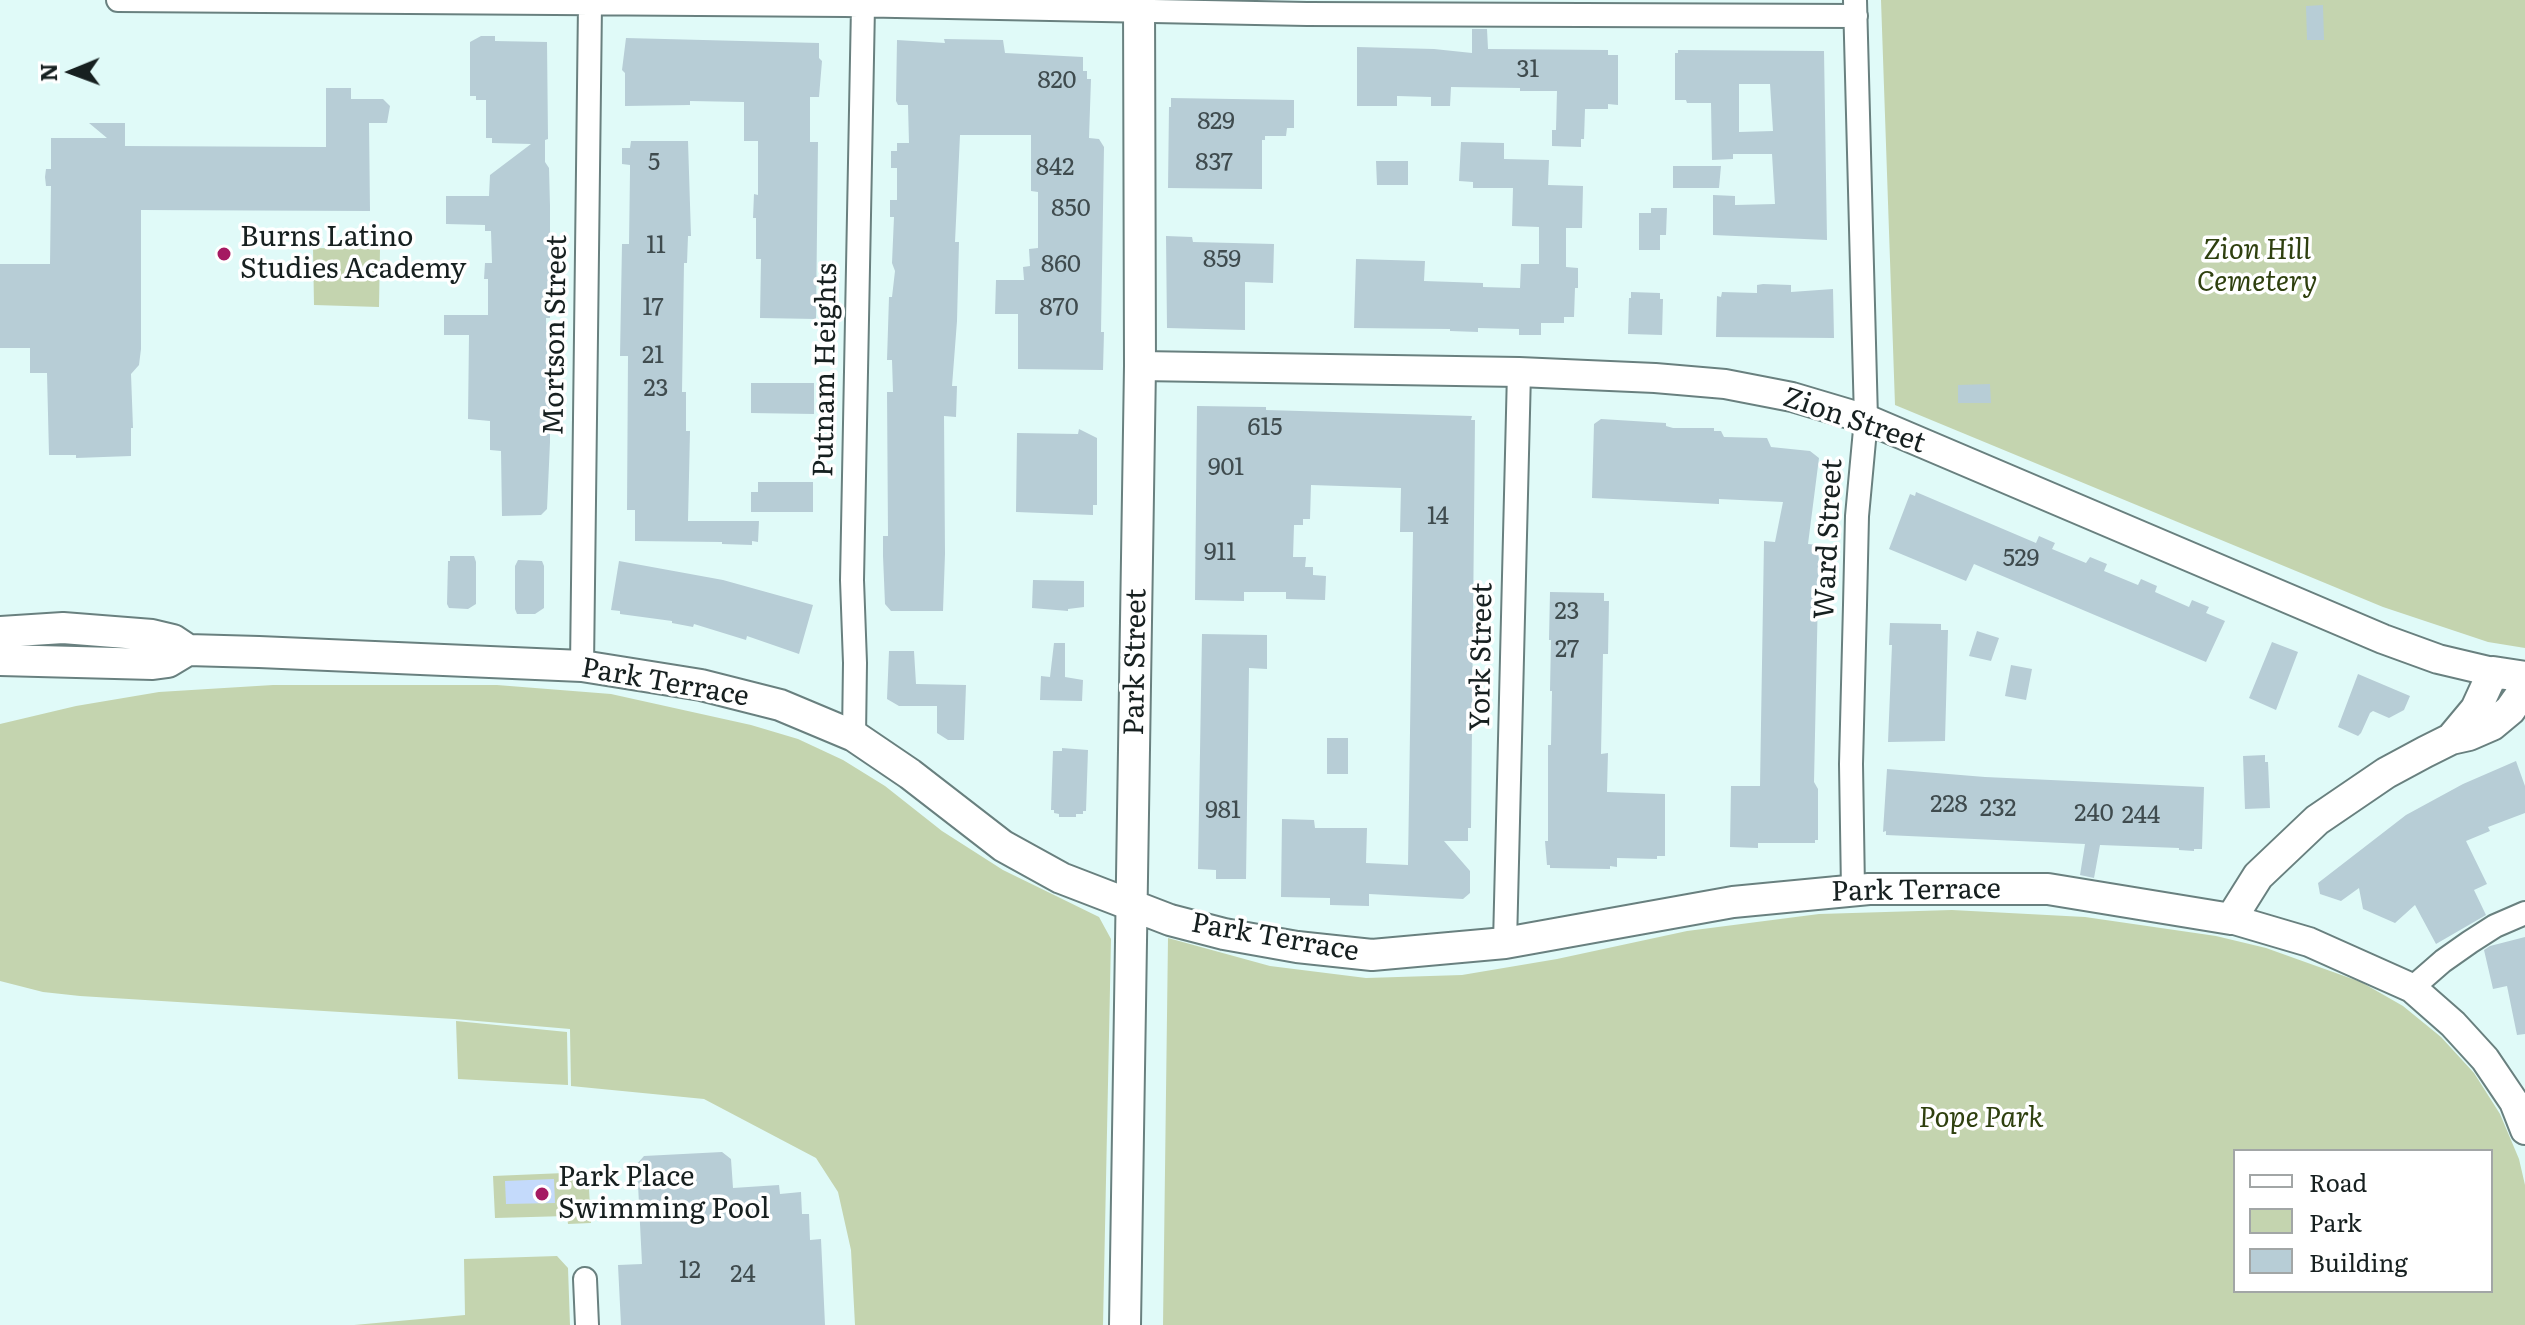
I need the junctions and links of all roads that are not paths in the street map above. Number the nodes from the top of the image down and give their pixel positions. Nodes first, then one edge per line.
1 (118, 0) edge
2 (590, 4) junction
3 (1139, 5) edge
4 (863, 6) junction
5 (1855, 8) edge
6 (1140, 366) junction
7 (1519, 372) junction
8 (1866, 419) junction
9 (63, 628) junction
10 (0, 632) edge
11 (188, 650) junction
12 (0, 660) edge
13 (62, 662) junction
14 (582, 666) junction
15 (2493, 672) junction
16 (2525, 677) edge
17 (2525, 689) edge
18 (854, 736) junction
19 (2451, 739) junction
20 (1853, 890) junction
21 (1132, 905) junction
22 (2525, 913) edge
23 (2231, 919) junction
24 (1505, 943) junction
25 (2412, 988) junction
26 (2525, 1130) edge
27 (585, 1279) dead end
28 (587, 1325) edge
29 (1125, 1325) edge

1 - 2 street
2 - 4 street
2 - 14 street, Mortson Street
3 - 4 street
3 - 5 street
3 - 6 main road, Park Street
4 - 18 street, Putnam Heights
5 - 8 street, Ward Street
6 - 7 street, Zion Street
6 - 21 main road, Park Street
7 - 8 street, Zion Street
7 - 24 street, York Street
8 - 15 street, Zion Street
8 - 20 street, Ward Street
9 - 10 main road, Park Terrace
9 - 11 main road, Park Terrace
9 - 13 main road
11 - 13 main road, Park Terrace
11 - 14 main road, Park Terrace
12 - 13 main road, Park Terrace
14 - 18 main road, Park Terrace
15 - 16 main road, Zion Street
15 - 19 main road
17 - 19 main road
18 - 21 main road, Park Terrace
19 - 23 main road
20 - 23 main road, Park Terrace
20 - 24 main road, Park Terrace
21 - 24 main road, Park Terrace
21 - 29 main road, Park Street
22 - 25 street
23 - 25 street, Park Terrace
25 - 26 street, Park Terrace
27 - 28 street

